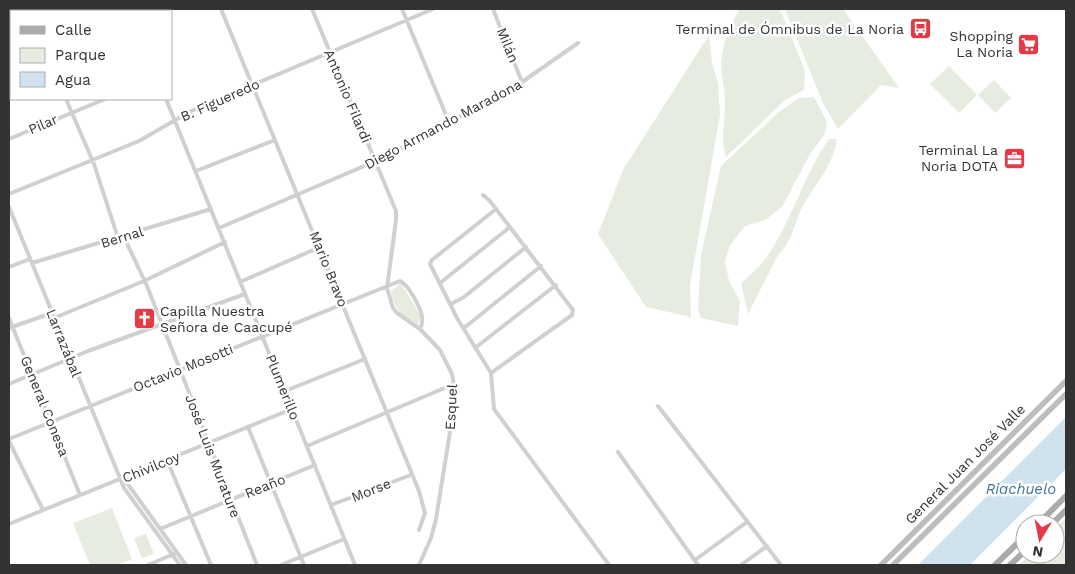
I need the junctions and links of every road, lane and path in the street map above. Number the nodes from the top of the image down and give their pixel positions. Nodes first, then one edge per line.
1 (221, 9) edge
2 (312, 9) edge
3 (402, 9) edge
4 (433, 9) edge
5 (493, 9) edge
6 (407, 20) junction
7 (578, 43) dead end
8 (330, 52) junction
9 (522, 82) junction
10 (252, 84) junction
11 (66, 100) edge
12 (102, 100) edge
13 (166, 100) edge
14 (71, 112) junction
15 (174, 121) junction
16 (446, 122) junction
17 (9, 138) edge
18 (275, 140) junction
19 (92, 160) junction
20 (375, 162) junction
21 (196, 171) junction
22 (9, 194) edge
23 (298, 194) junction
24 (483, 195) dead end
25 (9, 207) edge
26 (211, 209) junction
27 (496, 209) junction
28 (396, 211) joint
29 (510, 227) junction
30 (219, 228) junction
31 (124, 237) junction
32 (118, 238) junction
33 (225, 242) junction
34 (320, 247) junction
35 (526, 247) junction
36 (31, 261) junction
37 (541, 266) junction
38 (9, 267) edge
39 (144, 282) junction
40 (240, 282) junction
41 (440, 283) junction
42 (556, 284) junction
43 (387, 288) junction
44 (245, 294) junction
45 (343, 304) junction
46 (451, 304) junction
47 (52, 313) junction
48 (9, 318) edge
49 (54, 318) junction
50 (162, 324) junction
51 (10, 327) edge
52 (464, 328) junction
53 (420, 329) junction
54 (262, 336) junction
55 (475, 348) junction
56 (70, 358) junction
57 (365, 358) junction
58 (179, 370) junction
59 (491, 373) junction
60 (32, 375) junction
61 (1066, 381) edge
62 (9, 384) edge
63 (454, 386) junction
64 (285, 391) junction
65 (1066, 394) edge
66 (90, 406) junction
67 (658, 406) dead end
68 (292, 409) junction
69 (386, 413) junction
70 (52, 422) junction
71 (248, 427) junction
72 (9, 440) edge
73 (207, 444) junction
74 (308, 446) junction
75 (618, 452) dead end
76 (167, 460) junction
77 (316, 465) junction
78 (411, 475) junction
79 (121, 479) junction
80 (270, 484) junction
81 (80, 495) junction
82 (1066, 496) edge
83 (230, 500) junction
84 (331, 506) junction
85 (43, 510) junction
86 (1048, 514) edge
87 (191, 516) junction
88 (748, 522) junction
89 (9, 524) edge
90 (160, 529) junction
91 (419, 530) dead end
92 (344, 539) junction
93 (767, 546) junction
94 (1015, 546) edge
95 (174, 554) junction
96 (301, 557) junction
97 (695, 560) junction
98 (148, 565) edge
99 (180, 565) edge
100 (186, 565) edge
101 (211, 565) edge
102 (257, 565) edge
103 (281, 565) edge
104 (304, 565) edge
105 (355, 565) edge
106 (419, 565) edge
107 (609, 565) edge
108 (698, 565) edge
109 (741, 565) edge
110 (781, 565) edge
111 (881, 565) edge
112 (893, 565) edge
113 (995, 565) edge

1 - 10 street, Mario Bravo
2 - 8 street, Antonio Filardi
3 - 6 street
4 - 6 street, B. Figueredo
5 - 9 street, Milán
6 - 8 street, B. Figueredo
6 - 16 street
7 - 9 street, Diego Armando Maradona
8 - 10 street, B. Figueredo
8 - 20 street, Antonio Filardi
9 - 16 street, Diego Armando Maradona
10 - 15 street, B. Figueredo
10 - 18 street, Mario Bravo
11 - 14 street
12 - 14 street, Pilar
13 - 15 street, Plumerillo
14 - 17 street, Pilar
14 - 19 street
15 - 19 street, B. Figueredo
15 - 21 street, Plumerillo
16 - 20 street, Diego Armando Maradona
18 - 21 street
18 - 23 street, Mario Bravo
19 - 22 street, B. Figueredo
19 - 32 street
20 - 23 street, Diego Armando Maradona
20 - 28 street, Antonio Filardi
21 - 26 street, Plumerillo
23 - 30 street, Diego Armando Maradona
23 - 34 street, Mario Bravo
24 - 27 street
25 - 36 street, Larrazábal
26 - 30 street, Plumerillo
26 - 31 street, Bernal
27 - 29 street
27 - 41 street
28 - 43 street, Esquel
29 - 35 street
29 - 41 street
30 - 33 street, Plumerillo
31 - 32 street, Bernal
31 - 39 street, José Luis Murature
32 - 36 street, Bernal
33 - 39 street
33 - 40 street, Plumerillo
34 - 40 street
34 - 45 street, Mario Bravo
35 - 37 street
35 - 46 street
36 - 38 street, Bernal
36 - 47 street, Larrazábal
37 - 42 street
37 - 52 street
39 - 49 street
39 - 50 street, José Luis Murature
40 - 44 street, Plumerillo
41 - 46 street
42 - 55 street
42 - 59 street
43 - 45 street, Octavio Mosotti
43 - 53 street, Esquel
43 - 53 street, Octavio Mosotti
44 - 50 street
44 - 54 street, Plumerillo
45 - 54 street, Octavio Mosotti
45 - 57 street, Mario Bravo
46 - 52 street
47 - 49 street, Larrazábal
47 - 51 street
48 - 51 street, General Conesa
49 - 56 street, Larrazábal
50 - 56 street
50 - 58 street, José Luis Murature
51 - 60 street, General Conesa
52 - 55 street
53 - 63 street, Esquel
54 - 58 street, Octavio Mosotti
54 - 64 street, Plumerillo
55 - 59 street
56 - 60 street
56 - 66 street, Larrazábal
57 - 64 street
57 - 69 street, Mario Bravo
58 - 66 street, Octavio Mosotti
58 - 73 street, José Luis Murature
59 - 107 street
60 - 62 street
60 - 70 street, General Conesa
61 - 111 main road, General Juan José Valle
63 - 69 street
63 - 106 street, Esquel
64 - 68 street, Plumerillo
65 - 112 main road, General Juan José Valle
66 - 70 street, Octavio Mosotti
66 - 79 street, Larrazábal
67 - 88 street
68 - 71 street, Chivilcoy
68 - 74 street, Plumerillo
69 - 74 street
69 - 78 street, Mario Bravo
70 - 72 street, Octavio Mosotti
70 - 81 street, General Conesa
71 - 73 street, Chivilcoy
71 - 80 street
72 - 85 street
73 - 76 street, Chivilcoy
73 - 83 street, José Luis Murature
74 - 77 street, Plumerillo
75 - 97 street
76 - 79 street, Chivilcoy
76 - 87 street
77 - 80 street, Reaño
77 - 84 street, Plumerillo
78 - 84 street, Morse
78 - 91 street, Mario Bravo
79 - 81 street, Chivilcoy
79 - 90 street, Larrazábal
79 - 95 street, Larrazábal
80 - 83 street, Reaño
80 - 96 street
81 - 85 street, Chivilcoy
82 - 86 main road
83 - 87 street, Reaño
83 - 102 street, José Luis Murature
84 - 92 street, Plumerillo
85 - 89 street, Chivilcoy
87 - 90 street, Reaño
87 - 101 street
88 - 93 street
88 - 97 street
90 - 95 street, Larrazábal
92 - 96 street
92 - 105 street, Plumerillo
93 - 109 street
93 - 110 street
94 - 113 main road
95 - 98 street
95 - 99 street, Larrazábal
95 - 100 street, Larrazábal
96 - 103 street
96 - 104 street
97 - 108 street

